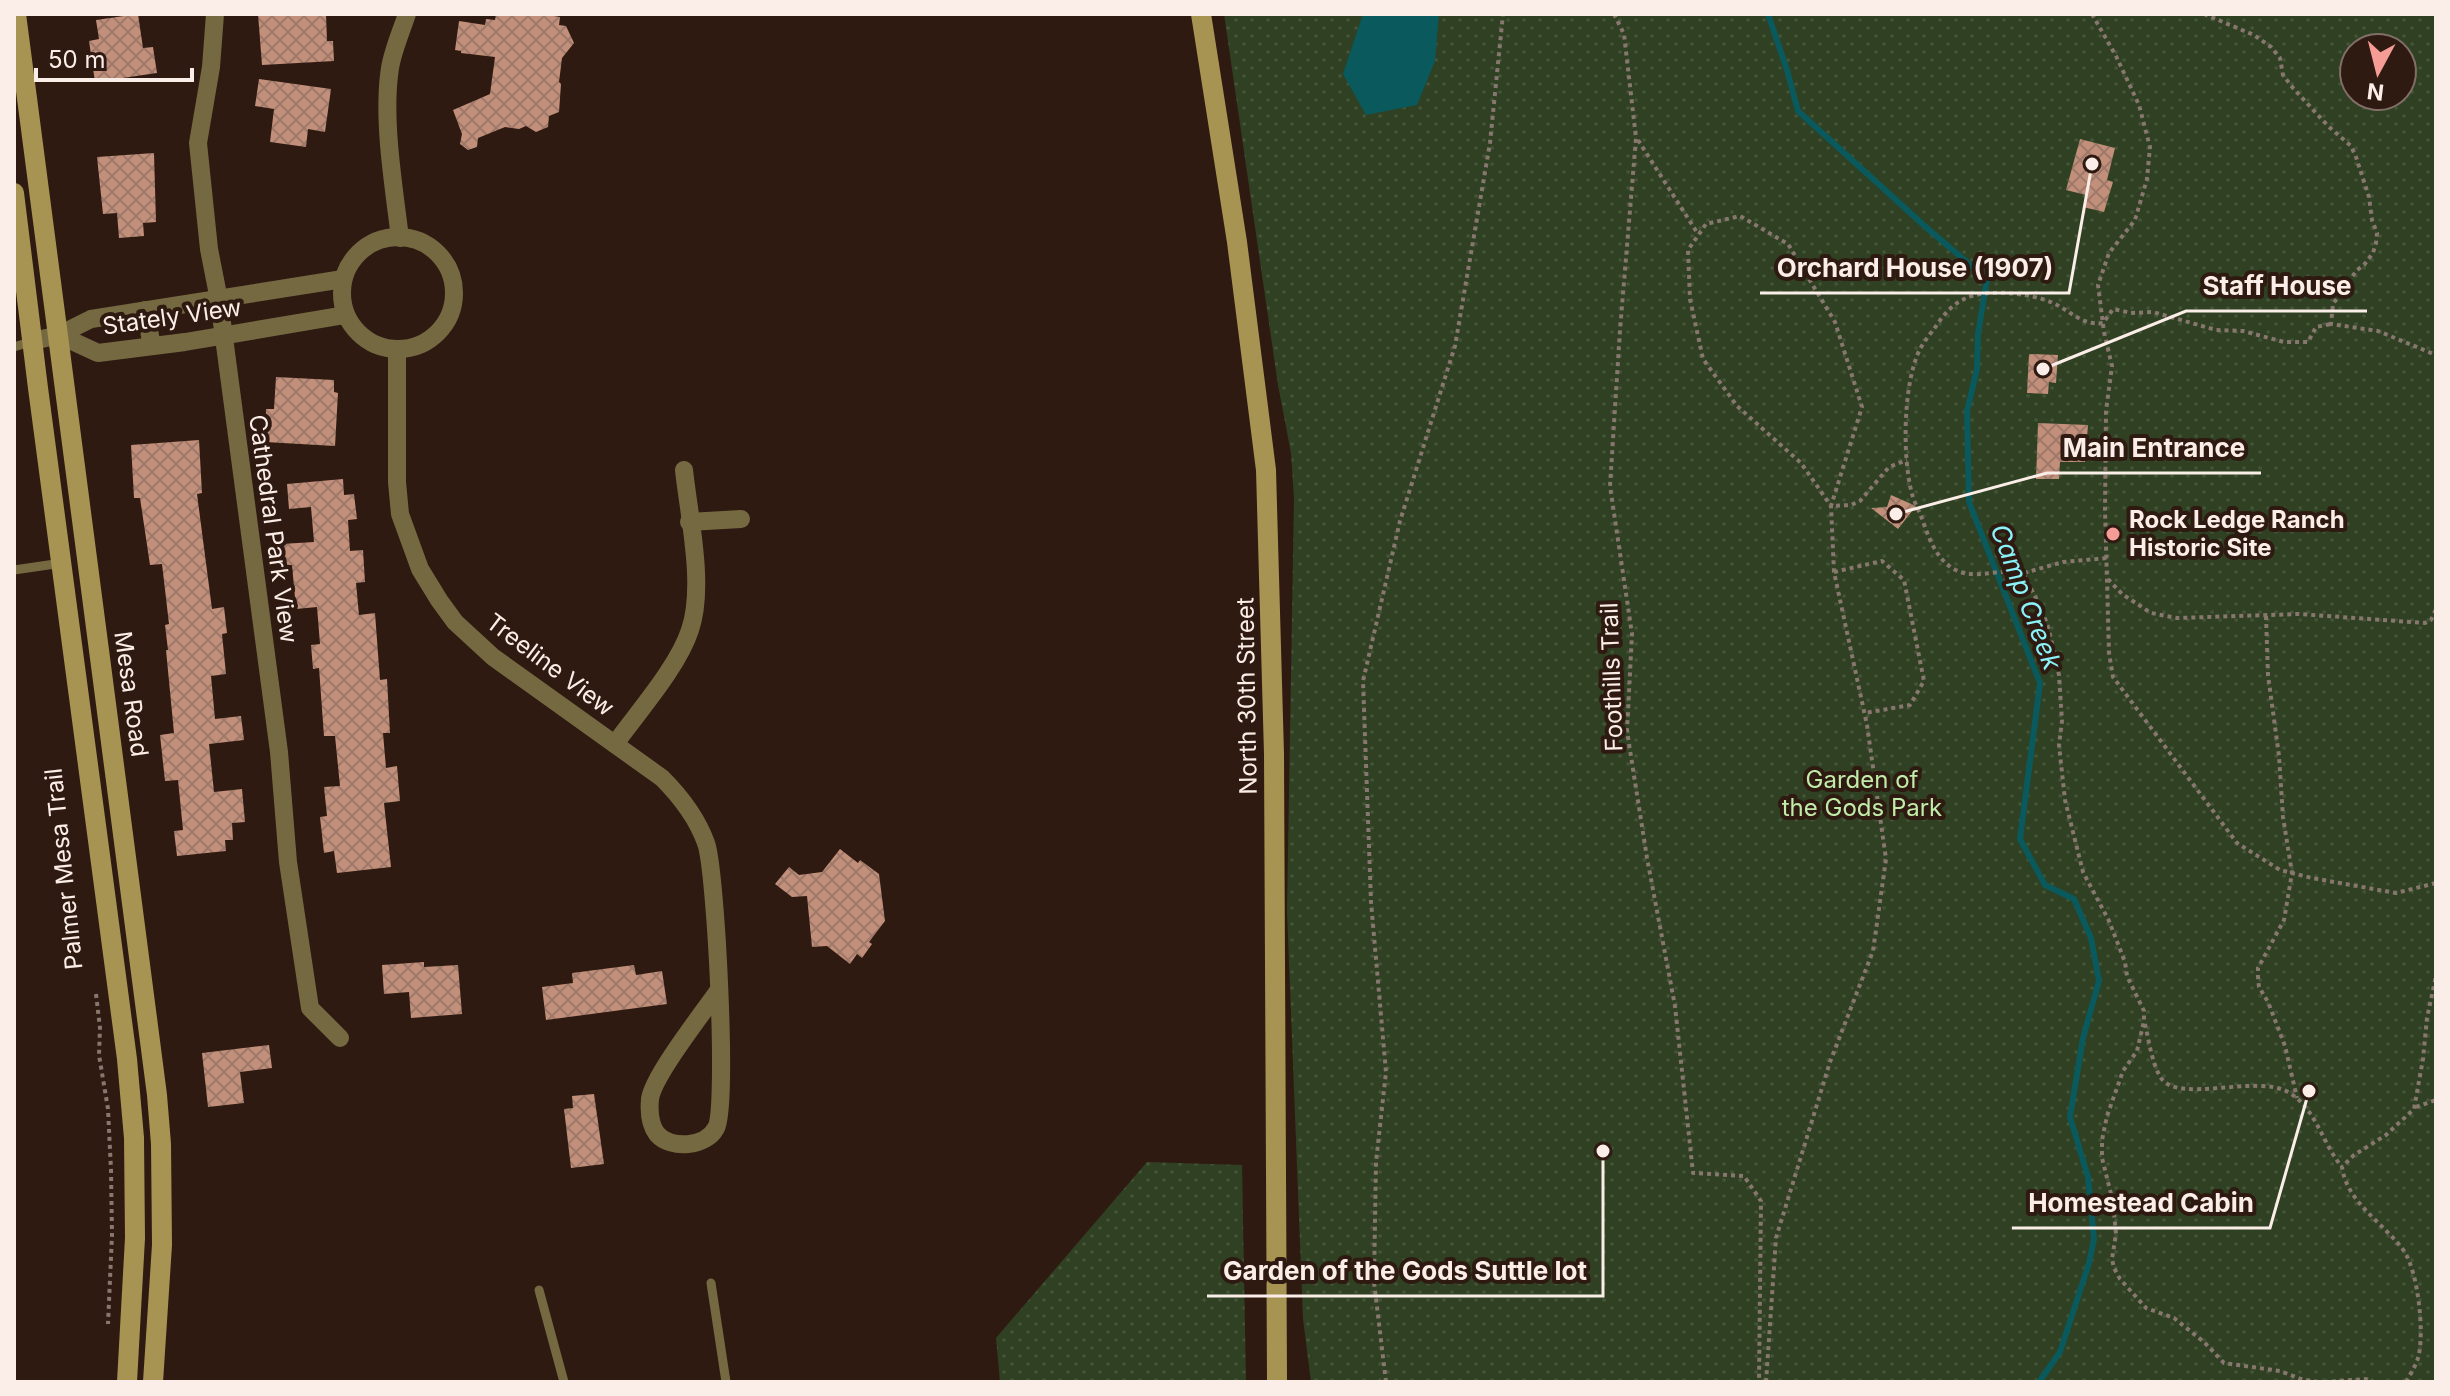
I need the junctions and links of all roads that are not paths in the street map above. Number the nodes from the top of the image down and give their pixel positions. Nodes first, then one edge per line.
1 (16, 14) edge
2 (215, 14) edge
3 (407, 14) edge
4 (1201, 14) edge
5 (14, 193) edge
6 (400, 238) junction
7 (343, 279) junction
8 (219, 300) junction
9 (145, 310) junction
10 (345, 315) junction
11 (59, 335) junction
12 (223, 335) junction
13 (23, 344) edge
14 (152, 346) junction
15 (397, 351) junction
16 (684, 470) dead end
17 (741, 519) dead end
18 (689, 522) junction
19 (62, 563) junction
20 (14, 570) edge
21 (615, 744) junction
22 (718, 991) junction
23 (340, 1038) dead end
24 (711, 1283) dead end
25 (539, 1290) dead end
26 (127, 1382) edge
27 (153, 1382) edge
28 (564, 1382) edge
29 (726, 1382) edge
30 (1277, 1382) edge

1 - 11 main road, Mesa Road
2 - 8 street, Cathedral Park View
3 - 6 street
4 - 30 main road, North 30th Street
5 - 13 main road
6 - 7 street
6 - 15 street
7 - 8 street, Stately View
7 - 10 street
8 - 9 street, Stately View
8 - 12 street, Cathedral Park View
9 - 11 street, Stately View
9 - 14 street
10 - 12 street, Stately View
10 - 15 street
11 - 13 street
11 - 14 street, Stately View
11 - 27 main road, Mesa Road
12 - 14 street, Stately View
12 - 23 street, Cathedral Park View
13 - 19 main road
15 - 21 street, Treeline View
16 - 18 street, Treeline View
17 - 18 street
18 - 21 street, Treeline View
19 - 20 lane
19 - 26 main road
21 - 22 street, Treeline View
22 - 22 street, Treeline View
24 - 29 lane
25 - 28 lane

